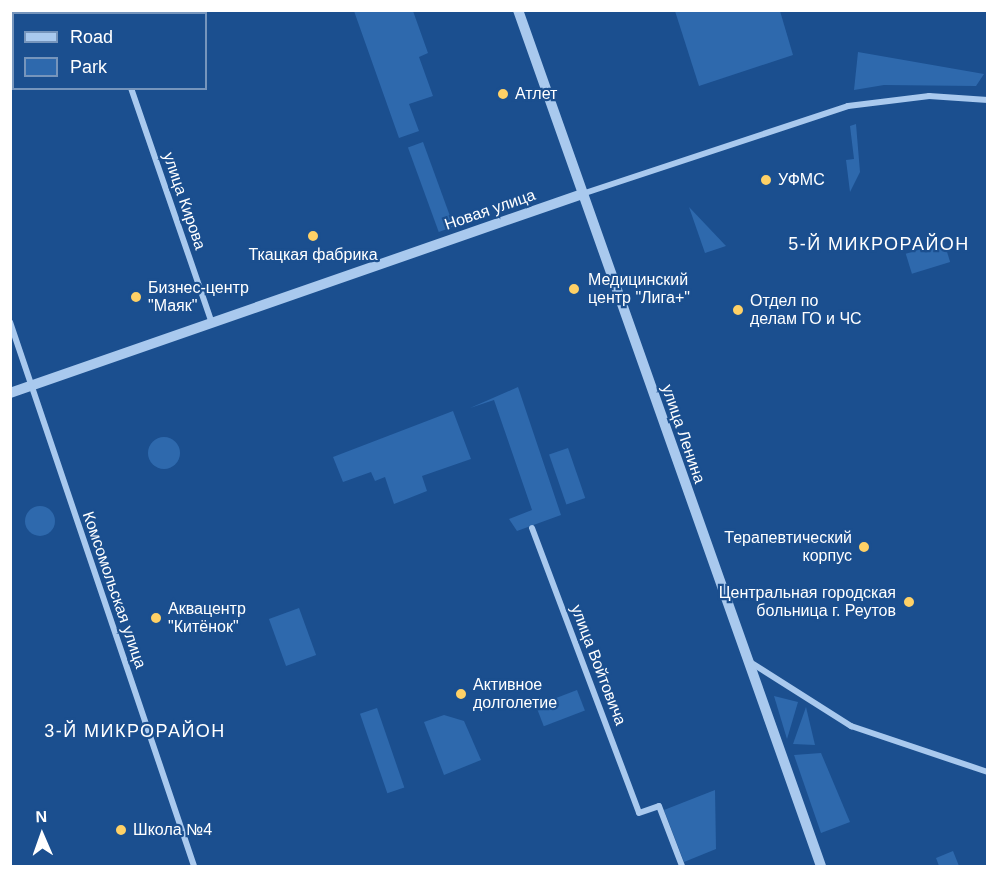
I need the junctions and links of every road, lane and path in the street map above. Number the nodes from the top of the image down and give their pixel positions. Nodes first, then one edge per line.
1 (518, 10) edge
2 (132, 90) edge
3 (987, 100) edge
4 (582, 194) junction
5 (10, 322) edge
6 (212, 323) junction
7 (29, 386) junction
8 (10, 393) edge
9 (532, 528) dead end
10 (747, 660) junction
11 (987, 772) edge
12 (194, 867) edge
13 (682, 867) edge
14 (821, 867) edge

1 - 4 street, улица Ленина
2 - 6 street, улица Кирова
3 - 4 street, Новая улица
4 - 6 street, Новая улица
4 - 10 street, улица Ленина
5 - 7 street, Комсомольская улица
6 - 7 street, Новая улица
7 - 8 street, Новая улица
7 - 12 street, Комсомольская улица
9 - 13 street, улица Войтовича
10 - 11 street
10 - 14 street, улица Ленина

